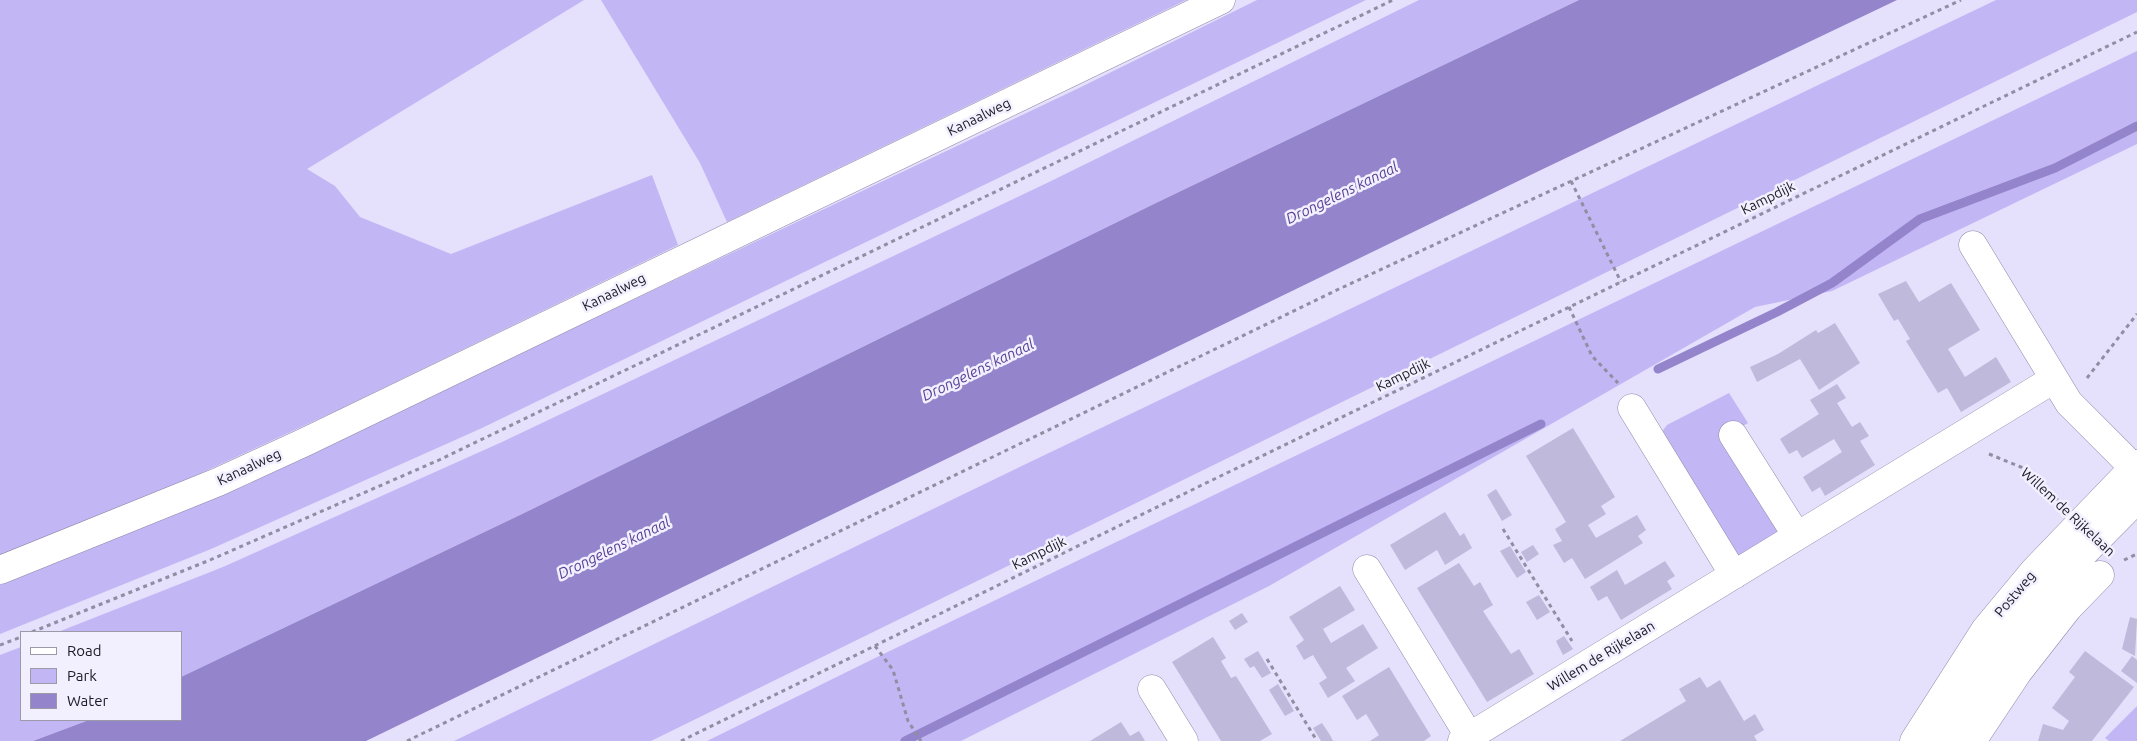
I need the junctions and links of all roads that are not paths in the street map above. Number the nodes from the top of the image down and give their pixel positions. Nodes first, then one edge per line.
1 (1221, 0) edge
2 (1973, 245) dead end
3 (2054, 379) junction
4 (1632, 408) road end
5 (1733, 436) dead end
6 (2136, 467) edge
7 (2137, 499) edge
8 (1797, 536) junction
9 (1367, 569) dead end
10 (0, 570) edge
11 (1734, 575) junction
12 (2100, 575) dead end
13 (1152, 689) dead end
14 (1465, 739) edge
15 (1184, 741) edge
16 (1914, 741) edge
17 (1942, 741) edge
18 (1972, 741) edge

1 - 10 street, Kanaalweg
2 - 3 street
3 - 6 street
3 - 8 street, Willem de Rijkelaan
4 - 11 street
5 - 8 street
6 - 16 street, Postweg
7 - 17 street, Postweg
8 - 11 street, Willem de Rijkelaan
9 - 14 street, Willem de Rijkelaan
11 - 14 street, Willem de Rijkelaan
12 - 18 street
13 - 15 street

